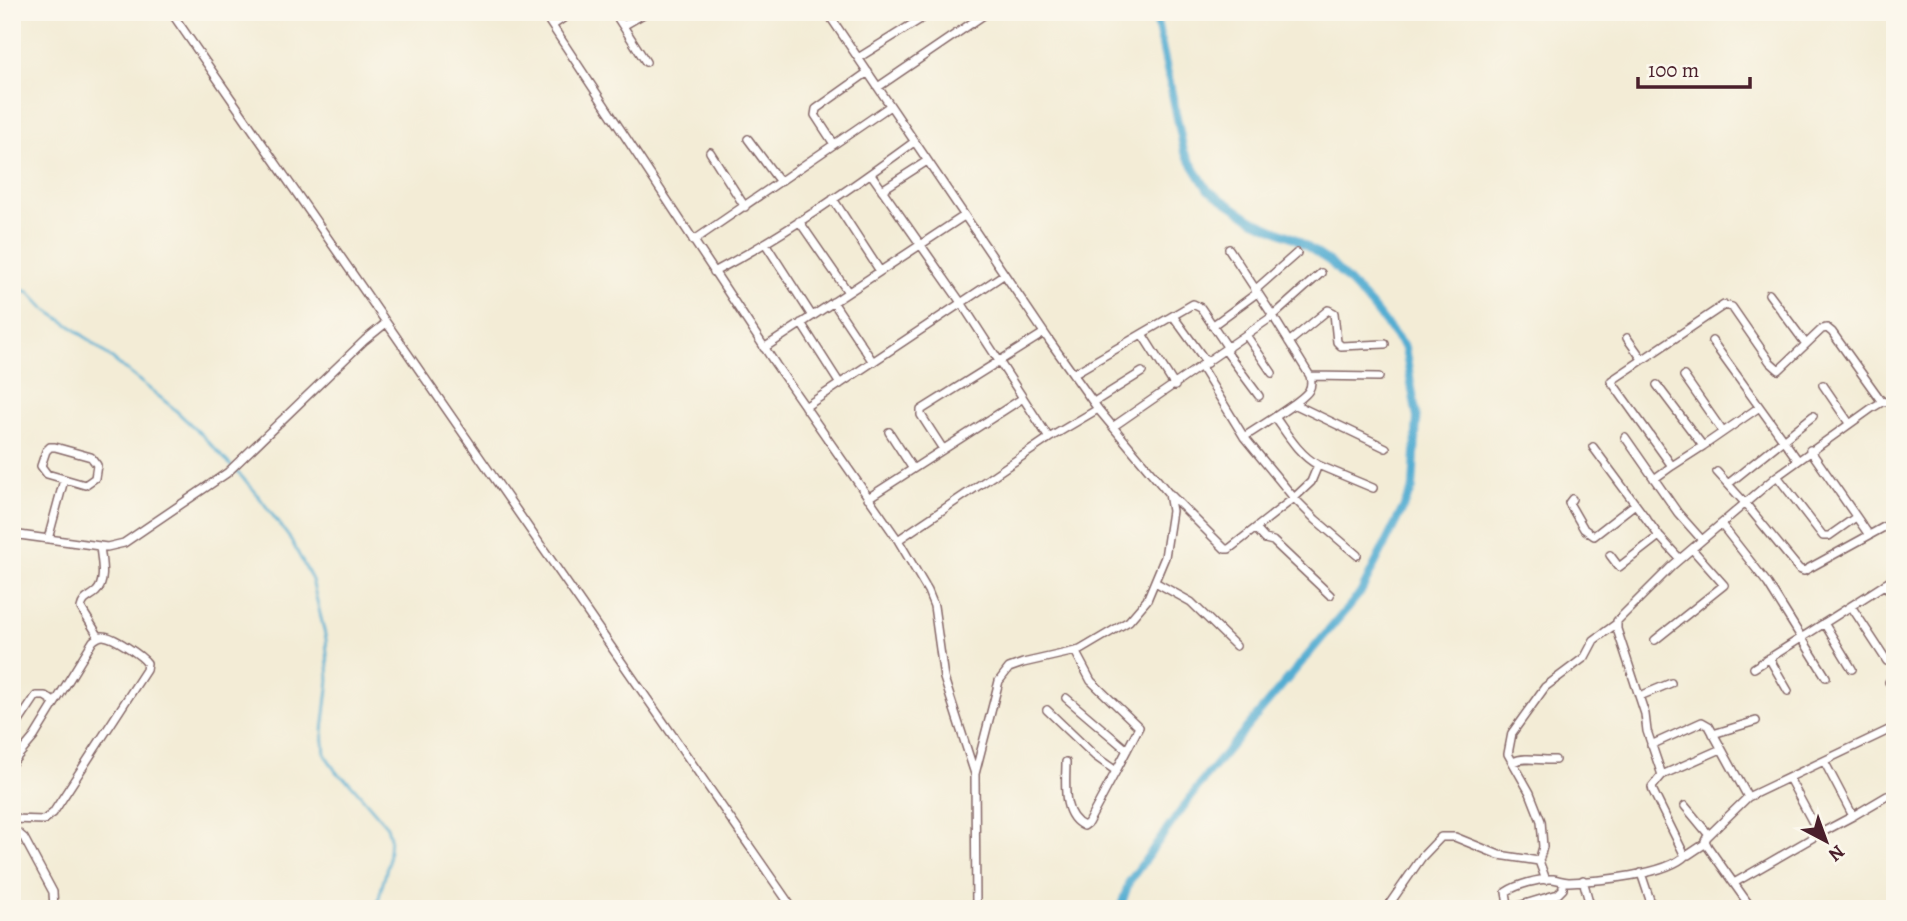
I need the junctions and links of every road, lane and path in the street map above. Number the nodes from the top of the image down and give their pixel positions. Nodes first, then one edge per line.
1 (170, 12) edge
2 (543, 12) edge
3 (572, 12) edge
4 (614, 12) edge
5 (647, 12) edge
6 (827, 12) edge
7 (932, 12) edge
8 (988, 12) edge
9 (553, 25) junction
10 (623, 26) junction
11 (858, 58) junction
12 (646, 62) dead end
13 (868, 72) junction
14 (878, 87) junction
15 (890, 106) junction
16 (748, 139) dead end
17 (914, 142) junction
18 (834, 144) junction
19 (710, 152) dead end
20 (927, 161) junction
21 (871, 174) junction
22 (780, 182) junction
23 (883, 190) junction
24 (833, 199) junction
25 (745, 206) junction
26 (964, 216) junction
27 (799, 220) junction
28 (693, 241) junction
29 (765, 243) junction
30 (919, 246) junction
31 (1229, 249) dead end
32 (1297, 253) dead end
33 (880, 271) junction
34 (714, 272) junction
35 (1321, 273) dead end
36 (1003, 275) junction
37 (1256, 291) junction
38 (848, 292) junction
39 (1769, 294) dead end
40 (833, 302) junction
41 (962, 304) junction
42 (813, 316) junction
43 (1173, 316) junction
44 (1273, 316) junction
45 (386, 323) junction
46 (801, 323) junction
47 (1212, 326) junction
48 (1044, 333) junction
49 (1142, 334) junction
50 (1246, 335) junction
51 (1627, 338) dead end
52 (1713, 341) dead end
53 (1289, 342) junction
54 (1385, 344) dead end
55 (1806, 344) junction
56 (764, 348) junction
57 (1227, 349) junction
58 (1642, 359) junction
59 (999, 361) junction
60 (873, 362) junction
61 (1204, 365) junction
62 (1142, 372) dead end
63 (1272, 373) dead end
64 (1073, 374) junction
65 (1310, 376) junction
66 (1684, 376) dead end
67 (1379, 377) dead end
68 (840, 384) junction
69 (1657, 385) dead end
70 (1823, 385) dead end
71 (1175, 386) junction
72 (1259, 396) dead end
73 (1023, 398) junction
74 (1895, 401) edge
75 (1882, 402) junction
76 (1294, 404) junction
77 (1096, 406) junction
78 (805, 407) junction
79 (1758, 408) junction
80 (1812, 416) dead end
81 (1275, 417) junction
82 (1849, 423) junction
83 (1114, 426) junction
84 (889, 432) dead end
85 (1723, 432) junction
86 (1625, 437) dead end
87 (1049, 438) junction
88 (1244, 438) junction
89 (1782, 440) junction
90 (1703, 446) junction
91 (1593, 447) dead end
92 (1386, 448) dead end
93 (943, 449) junction
94 (1810, 450) junction
95 (1797, 459) junction
96 (1318, 465) junction
97 (1672, 466) junction
98 (913, 469) junction
99 (1717, 472) dead end
100 (1777, 476) junction
101 (1654, 479) junction
102 (64, 480) junction
103 (1728, 484) junction
104 (1373, 488) dead end
105 (1170, 494) junction
106 (868, 498) junction
107 (1294, 498) junction
108 (1573, 499) dead end
109 (1745, 503) junction
110 (1635, 504) junction
111 (1856, 517) junction
112 (1895, 521) edge
113 (1721, 524) junction
114 (1256, 529) junction
115 (12, 534) edge
116 (1869, 535) junction
117 (1659, 536) junction
118 (48, 539) junction
119 (1702, 540) junction
120 (898, 541) junction
121 (100, 546) junction
122 (1692, 549) junction
123 (1357, 555) dead end
124 (1610, 555) dead end
125 (1680, 559) junction
126 (1895, 578) edge
127 (1155, 582) junction
128 (1885, 584) junction
129 (1330, 595) dead end
130 (1895, 599) edge
131 (1851, 606) junction
132 (1824, 623) junction
133 (1616, 624) junction
134 (99, 637) junction
135 (1801, 638) junction
136 (1656, 640) dead end
137 (1236, 646) dead end
138 (1075, 651) junction
139 (1769, 658) junction
140 (1887, 661) dead end
141 (1754, 668) dead end
142 (1852, 669) dead end
143 (1826, 677) dead end
144 (1671, 683) dead end
145 (1788, 691) dead end
146 (1640, 696) junction
147 (1066, 698) dead end
148 (54, 702) junction
149 (1047, 710) dead end
150 (1756, 721) dead end
151 (1895, 727) edge
152 (12, 732) edge
153 (1713, 734) junction
154 (1651, 745) junction
155 (1721, 749) junction
156 (1128, 750) junction
157 (1555, 760) dead end
158 (1824, 761) junction
159 (1066, 762) dead end
160 (1513, 762) junction
161 (12, 763) edge
162 (1116, 771) junction
163 (975, 774) junction
164 (1662, 775) junction
165 (1789, 778) junction
166 (1888, 796) dead end
167 (1748, 797) junction
168 (1685, 806) dead end
169 (1853, 816) junction
170 (12, 819) edge
171 (12, 833) edge
172 (1819, 834) junction
173 (1709, 835) junction
174 (1706, 843) junction
175 (1686, 855) junction
176 (1539, 861) junction
177 (1641, 873) junction
178 (1546, 880) junction
179 (1583, 880) junction
180 (1563, 882) junction
181 (1734, 883) junction
182 (54, 909) edge
183 (793, 909) edge
184 (976, 909) edge
185 (1386, 909) edge
186 (1591, 909) edge
187 (1653, 909) edge
188 (1752, 909) edge

1 - 45 street
2 - 9 street
3 - 9 street
4 - 10 street
5 - 10 street
6 - 11 street
7 - 11 street
8 - 14 street
9 - 28 street
10 - 12 street
11 - 13 street
13 - 14 street
13 - 18 street
14 - 15 street
15 - 17 street
15 - 18 street
16 - 22 street
17 - 20 street
17 - 21 street
18 - 22 street
19 - 25 street
20 - 23 street
20 - 26 street
21 - 23 street
21 - 24 street
22 - 25 street
23 - 30 street
24 - 27 street
24 - 33 street
25 - 28 street
26 - 30 street
26 - 36 street
27 - 29 street
27 - 38 street
28 - 34 street
29 - 34 street
29 - 42 street
30 - 33 street
30 - 41 street
31 - 37 street
32 - 37 street
33 - 38 street
34 - 56 street
35 - 44 street
36 - 41 street
36 - 48 street
37 - 44 street
37 - 47 street
38 - 40 street
39 - 55 street
40 - 42 street
40 - 60 street
41 - 59 street
41 - 60 street
42 - 46 street
43 - 47 street
43 - 49 street
43 - 61 street
44 - 50 street
44 - 53 street
45 - 121 street
45 - 183 street
46 - 56 street
46 - 68 street
47 - 57 street
48 - 59 street
48 - 64 street
49 - 64 street
49 - 71 street
50 - 57 street
50 - 63 street
51 - 58 street
52 - 79 street
53 - 54 street
53 - 65 street
55 - 58 street
55 - 75 street
56 - 78 street
57 - 61 street
57 - 72 street
58 - 97 street
59 - 73 street
59 - 93 street
60 - 68 street
61 - 71 street
61 - 88 street
62 - 77 street
64 - 77 street
65 - 67 street
65 - 76 street
66 - 85 street
68 - 78 street
69 - 90 street
70 - 82 street
71 - 83 street
73 - 87 street
73 - 93 street
74 - 75 street
75 - 82 street
76 - 81 street
76 - 92 street
77 - 83 street
77 - 87 street
78 - 106 street
79 - 85 street
79 - 89 street
80 - 89 street
81 - 88 street
81 - 96 street
82 - 94 street
83 - 105 street
84 - 98 street
85 - 90 street
86 - 101 street
87 - 120 street
88 - 107 street
89 - 95 street
89 - 103 street
90 - 97 street
91 - 110 street
93 - 98 street
94 - 95 street
94 - 111 street
95 - 100 street
96 - 104 street
96 - 107 street
97 - 101 street
98 - 106 street
99 - 103 street
100 - 109 street
100 - 111 street
101 - 119 street
102 - 102 street
102 - 118 street
103 - 109 street
105 - 114 street
105 - 127 street
106 - 120 street
107 - 114 street
107 - 123 street
108 - 110 street
109 - 113 street
109 - 116 street
110 - 117 street
111 - 116 street
112 - 116 street
113 - 119 street
113 - 135 street
114 - 129 street
115 - 118 street
117 - 124 street
117 - 125 street
118 - 121 street
119 - 122 street
120 - 163 street
121 - 134 street
122 - 125 street
122 - 136 street
125 - 133 street
126 - 128 street
127 - 137 street
127 - 138 street
128 - 130 street
128 - 131 street
131 - 132 street
131 - 140 street
132 - 135 street
132 - 142 street
133 - 146 street
133 - 160 street
134 - 148 street
134 - 170 street
135 - 139 street
135 - 143 street
138 - 156 street
138 - 163 street
139 - 141 street
139 - 145 street
144 - 146 street
146 - 154 street
147 - 156 street
148 - 152 street
148 - 161 street
149 - 162 street
150 - 153 street
151 - 158 street
153 - 154 street
153 - 155 street
154 - 164 street
155 - 164 street
155 - 167 street
156 - 162 street
157 - 160 street
158 - 165 street
158 - 169 street
159 - 162 street
160 - 176 street
163 - 184 street
164 - 175 street
165 - 167 street
165 - 172 street
166 - 169 street
167 - 173 street
168 - 173 street
169 - 172 street
171 - 182 street
172 - 181 street
173 - 174 street
174 - 175 street
174 - 181 street
175 - 177 street
176 - 178 street
176 - 185 street
177 - 179 street
177 - 187 street
178 - 180 street
178 - 180 street
179 - 180 street
179 - 186 street
181 - 188 street

